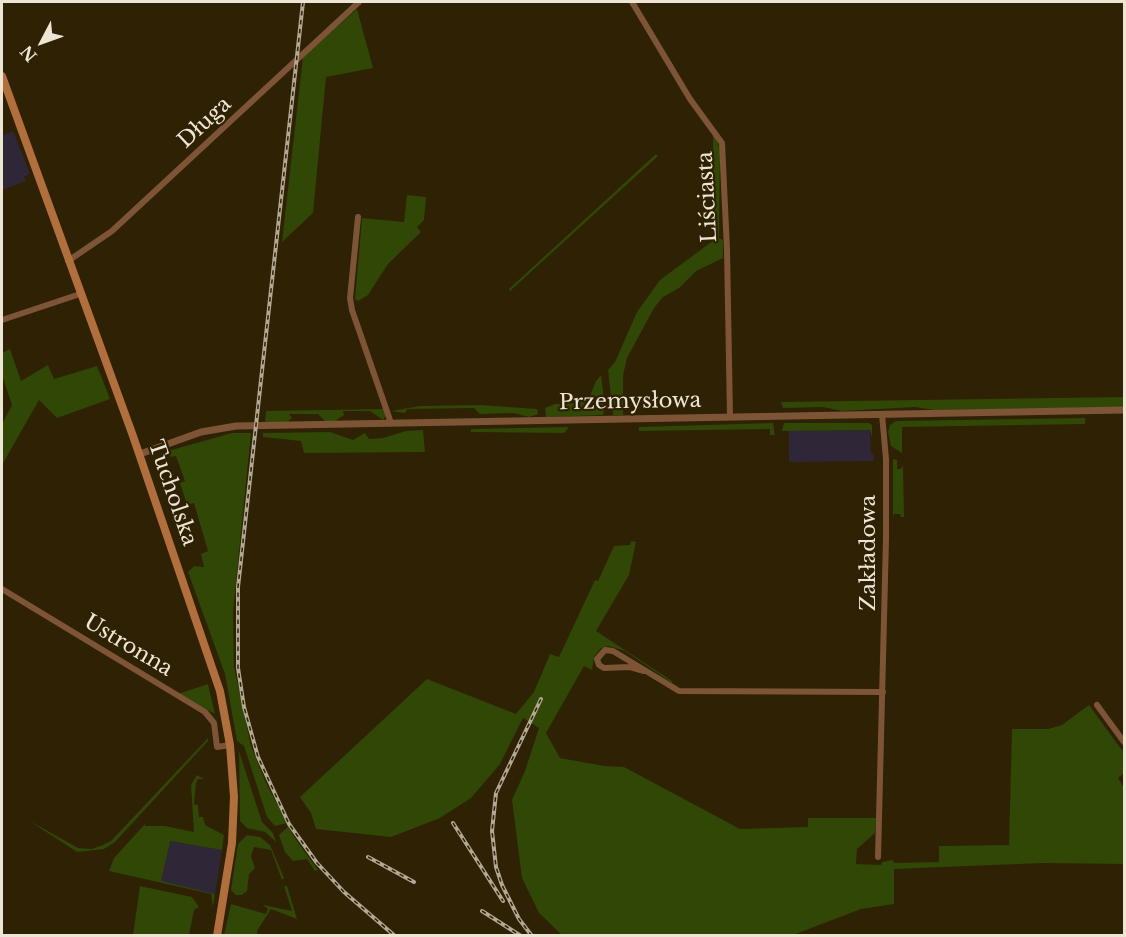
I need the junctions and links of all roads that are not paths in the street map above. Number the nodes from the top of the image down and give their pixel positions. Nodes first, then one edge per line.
1 (359, 2) edge
2 (632, 2) edge
3 (2, 76) edge
4 (358, 218) dead end
5 (68, 261) junction
6 (80, 294) junction
7 (2, 320) edge
8 (1125, 410) edge
9 (882, 414) junction
10 (730, 417) junction
11 (391, 423) junction
12 (140, 454) junction
13 (2, 589) edge
14 (644, 671) junction
15 (883, 692) junction
16 (1097, 705) dead end
17 (1125, 742) edge
18 (230, 745) junction
19 (878, 857) dead end
20 (217, 936) edge

1 - 5 street, Długa
2 - 10 street, Liściasta
3 - 5 main road, Tucholska
4 - 11 street
5 - 6 main road, Tucholska
6 - 7 street
6 - 12 main road, Tucholska
8 - 9 street, Przemysłowa
9 - 10 street, Przemysłowa
9 - 15 street, Zakładowa
10 - 11 street, Przemysłowa
11 - 12 street, Przemysłowa
12 - 18 main road, Tucholska
13 - 18 street, Ustronna
14 - 14 street
14 - 15 street
15 - 19 street, Zakładowa
16 - 17 street
18 - 20 main road, Tucholska

